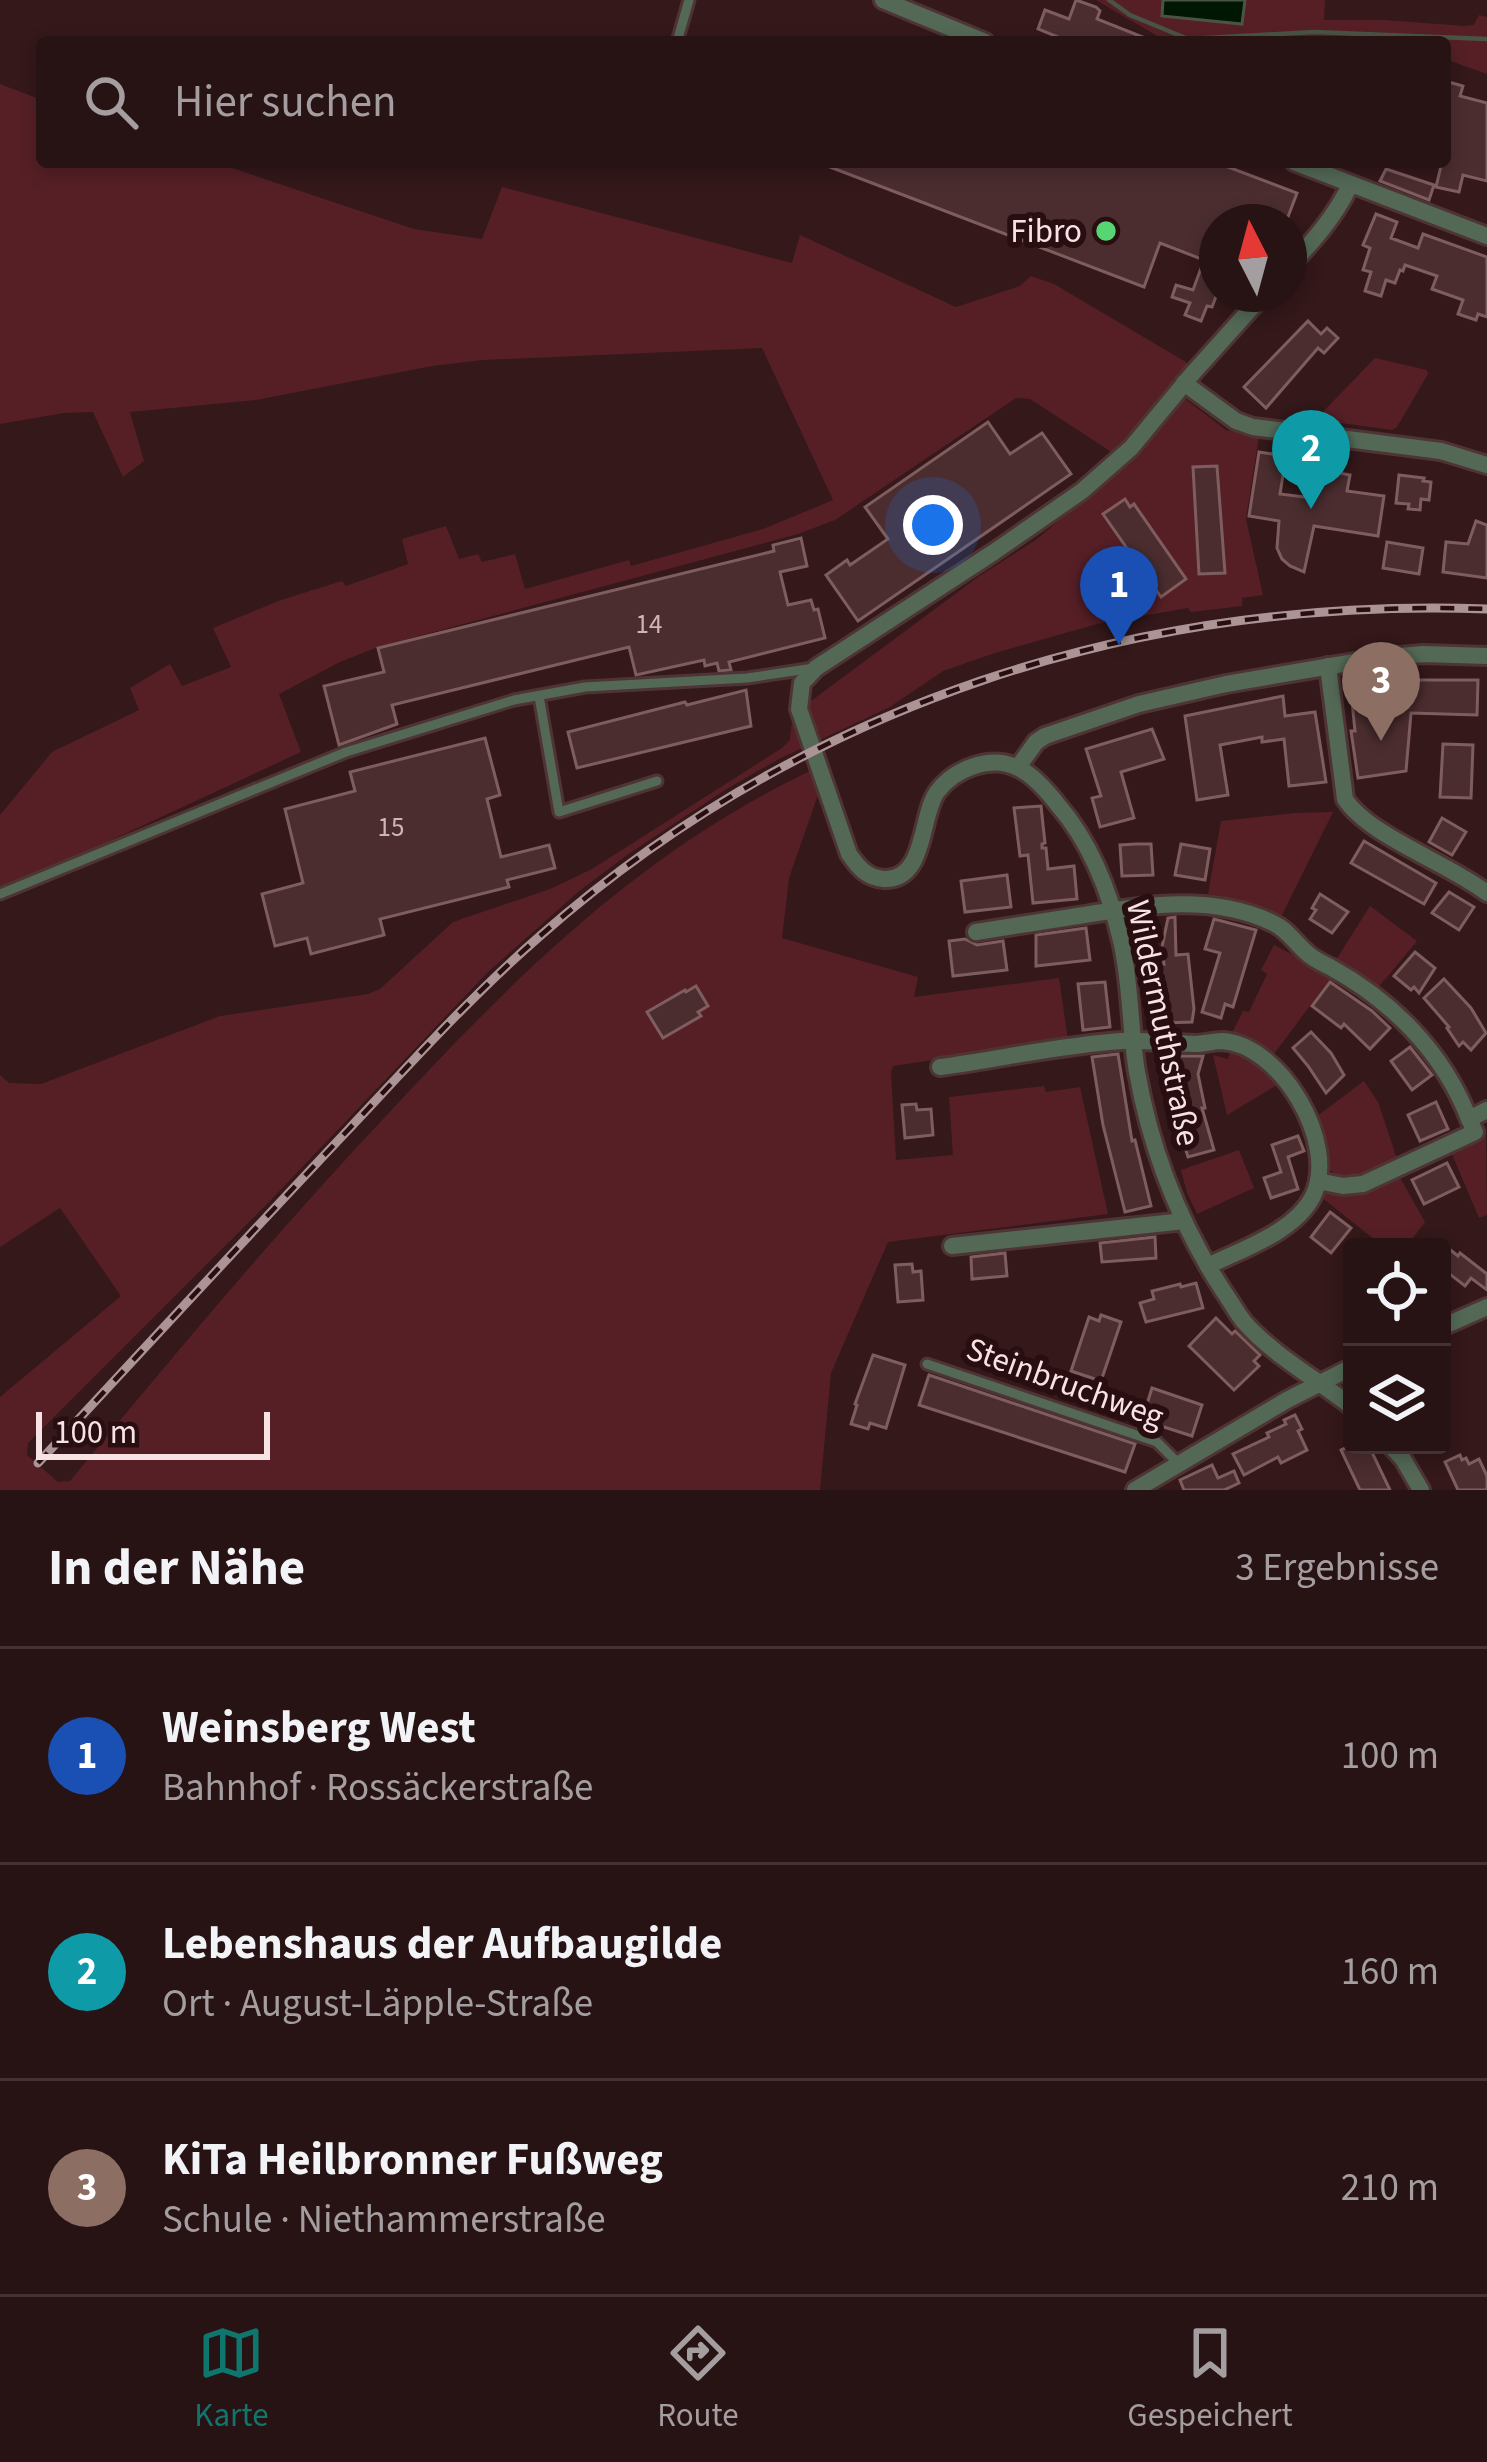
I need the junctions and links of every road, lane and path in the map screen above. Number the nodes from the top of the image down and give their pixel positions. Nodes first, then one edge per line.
1 (689, 0) edge
2 (883, 0) edge
3 (679, 36) edge
4 (970, 36) edge
5 (1309, 168) edge
6 (1350, 185) junction
7 (1487, 236) edge
8 (1307, 247) edge
9 (1248, 312) edge
10 (1184, 383) junction
11 (1487, 465) edge
12 (1487, 656) edge
13 (1328, 666) junction
14 (816, 668) junction
15 (539, 696) junction
16 (1018, 767) junction
17 (657, 781) dead end
18 (1487, 893) edge
19 (0, 894) edge
20 (1112, 910) junction
21 (976, 932) dead end
22 (1133, 1041) junction
23 (940, 1067) dead end
24 (1487, 1110) edge
25 (1469, 1119) junction
26 (1318, 1181) junction
27 (1184, 1221) junction
28 (952, 1246) dead end
29 (1208, 1266) junction
30 (1487, 1307) edge
31 (1451, 1323) edge
32 (927, 1364) dead end
33 (1343, 1371) edge
34 (1321, 1382) junction
35 (1343, 1400) edge
36 (1398, 1454) edge
37 (1178, 1463) junction
38 (1135, 1490) edge
39 (1421, 1490) edge

1 - 3 lane
2 - 4 street
5 - 6 street
6 - 7 street
6 - 8 street
9 - 10 street
10 - 11 street
10 - 14 street
12 - 13 street
13 - 16 street
13 - 18 street
14 - 15 lane
14 - 16 street
15 - 17 lane
15 - 19 lane
16 - 20 street, Wildermuthstraße
20 - 21 street
20 - 22 street, Wildermuthstraße
20 - 25 street
22 - 23 street
22 - 26 street
22 - 27 street, Wildermuthstraße
24 - 25 street
25 - 26 street
26 - 29 street
27 - 28 street
27 - 29 street, Wildermuthstraße
29 - 34 street, Wildermuthstraße
30 - 31 street
32 - 37 lane, Steinbruchweg
33 - 34 street, Steinbruchweg
34 - 35 street, Wildermuthstraße
34 - 37 street, Steinbruchweg
36 - 39 street
37 - 38 street, Steinbruchweg

